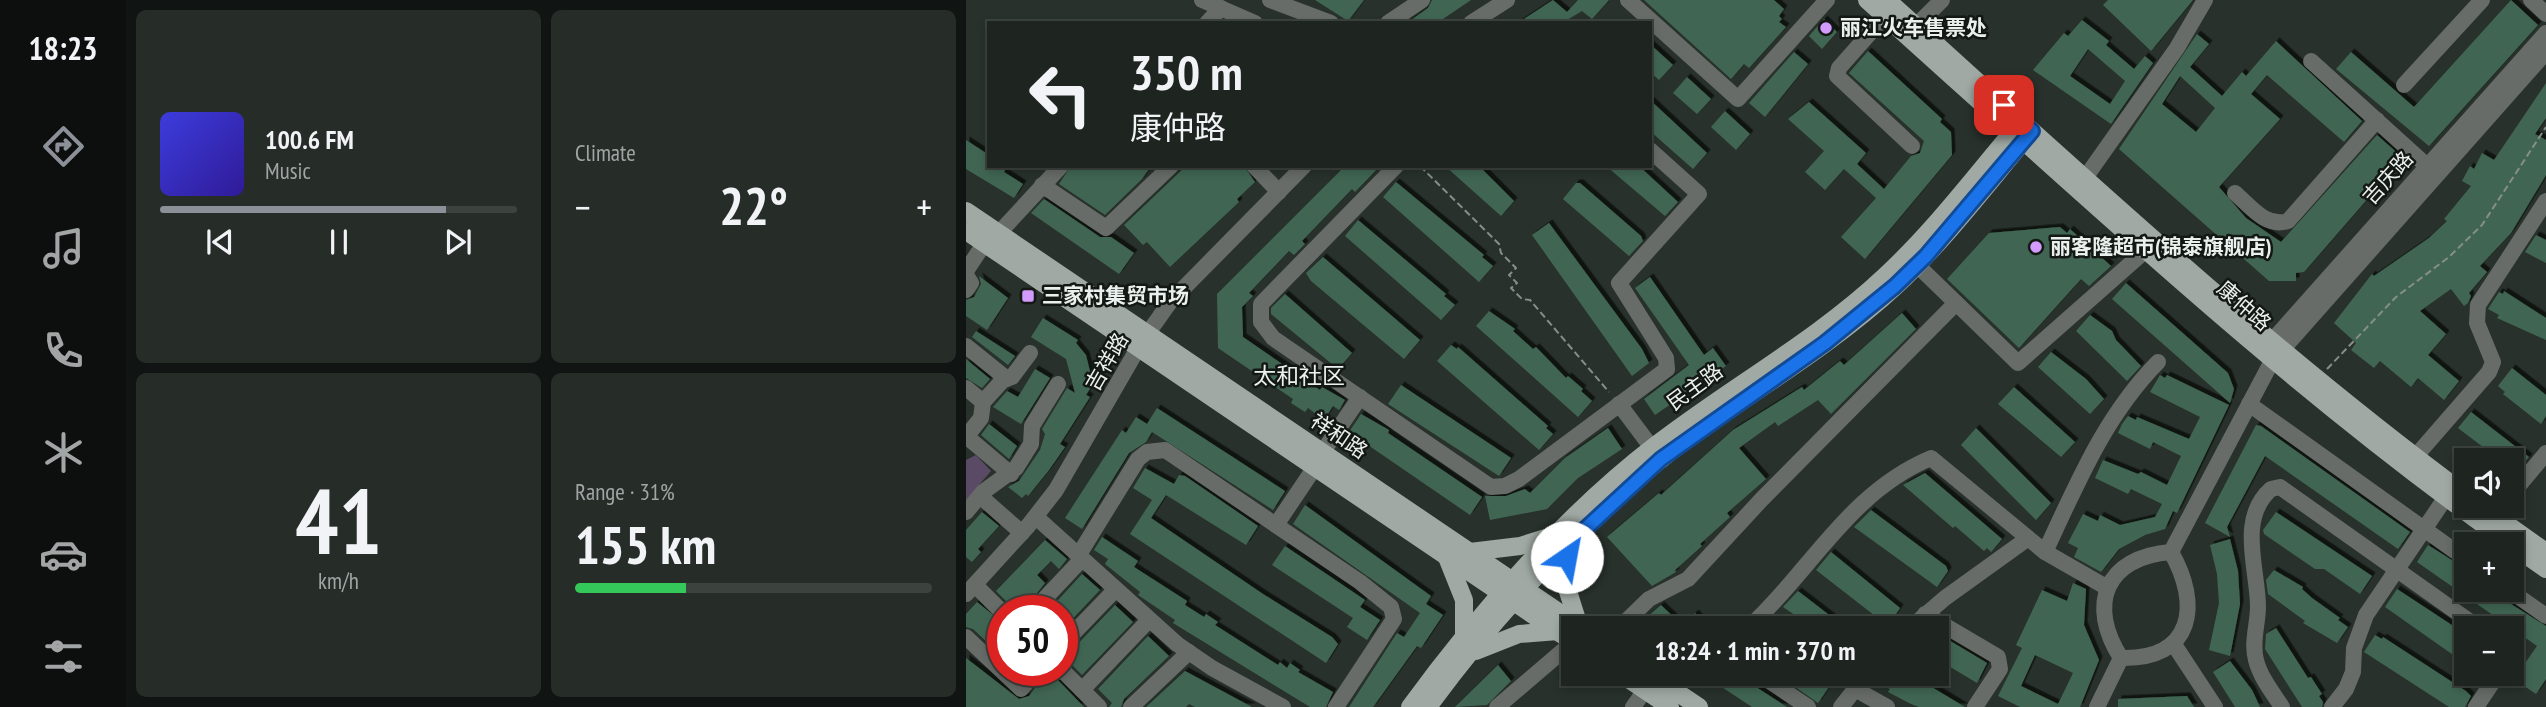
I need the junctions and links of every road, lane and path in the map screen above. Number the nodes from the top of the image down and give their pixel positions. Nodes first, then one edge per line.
1 (1202, 0) edge
2 (1270, 0) edge
3 (1422, 0) edge
4 (1507, 0) edge
5 (1628, 0) edge
6 (1867, 0) edge
7 (1942, 0) edge
8 (2205, 0) edge
9 (2482, 0) edge
10 (2531, 0) edge
11 (1818, 3) edge
12 (1221, 8) junction
13 (1886, 8) edge
14 (2546, 14) edge
15 (1209, 21) edge
16 (1250, 21) edge
17 (1326, 21) edge
18 (1391, 21) edge
19 (1474, 21) edge
20 (1651, 21) edge
21 (1652, 22) edge
22 (1916, 26) junction
23 (2546, 33) edge
24 (2546, 52) edge
25 (2311, 61) dead end
26 (2404, 85) dead end
27 (2376, 120) junction
28 (2546, 127) edge
29 (2023, 131) junction
30 (1912, 146) dead end
31 (1652, 152) edge
32 (2427, 166) junction
33 (1059, 168) edge
34 (1169, 168) edge
35 (1256, 168) edge
36 (1302, 168) edge
37 (1394, 168) edge
38 (1422, 168) edge
39 (2085, 178) junction
40 (1042, 185) junction
41 (1279, 192) junction
42 (2235, 193) dead end
43 (2546, 201) edge
44 (966, 211) edge
45 (966, 231) edge
46 (991, 239) junction
47 (2146, 250) junction
48 (1917, 265) junction
49 (966, 273) edge
50 (966, 290) edge
51 (1956, 303) junction
52 (1142, 342) junction
53 (966, 346) edge
54 (1030, 353) dead end
55 (2272, 353) junction
56 (2158, 362) dead end
57 (1007, 379) junction
58 (2317, 380) junction
59 (1058, 383) dead end
60 (966, 388) edge
61 (1360, 397) junction
62 (984, 402) junction
63 (1619, 404) junction
64 (2249, 404) junction
65 (969, 443) edge
66 (1652, 447) junction
67 (2546, 453) edge
68 (2415, 457) junction
69 (1318, 460) junction
70 (1011, 474) junction
71 (2524, 479) edge
72 (2454, 486) edge
73 (980, 496) junction
74 (2446, 497) junction
75 (966, 512) edge
76 (1036, 517) junction
77 (2504, 518) edge
78 (1276, 525) junction
79 (2424, 529) junction
80 (1022, 533) junction
81 (1566, 538) junction
82 (2027, 539) junction
83 (2454, 550) edge
84 (1470, 552) junction
85 (2045, 552) junction
86 (2171, 552) junction
87 (2546, 552) edge
88 (1444, 554) junction
89 (1080, 557) junction
90 (2546, 569) edge
91 (2396, 570) junction
92 (2106, 587) junction
93 (970, 590) edge
94 (1115, 590) junction
95 (1514, 592) junction
96 (1047, 595) edge
97 (2524, 601) edge
98 (987, 602) edge
99 (1925, 614) joint
100 (1570, 616) edge
101 (1631, 616) edge
102 (1761, 616) edge
103 (2462, 616) edge
104 (2546, 616) edge
105 (1149, 620) junction
106 (1561, 625) edge
107 (1078, 628) edge
108 (1561, 635) edge
109 (966, 637) edge
110 (2173, 642) junction
111 (1561, 646) edge
112 (1467, 647) junction
113 (1189, 652) junction
114 (987, 657) edge
115 (2121, 659) junction
116 (1078, 686) edge
117 (1646, 686) edge
118 (1652, 686) edge
119 (1656, 686) edge
120 (1777, 686) edge
121 (1857, 686) edge
122 (2490, 686) edge
123 (1854, 689) junction
124 (1082, 690) junction
125 (1099, 707) edge
126 (1131, 707) edge
127 (1283, 707) edge
128 (1336, 707) edge
129 (1410, 707) edge
130 (1428, 707) edge
131 (1497, 707) edge
132 (1633, 707) edge
133 (1670, 707) edge
134 (1699, 707) edge
135 (1808, 707) edge
136 (1841, 707) edge
137 (1886, 707) edge
138 (1975, 707) edge
139 (2097, 707) edge
140 (2215, 707) edge
141 (2282, 707) edge
142 (2332, 707) edge
143 (2476, 707) edge

1 - 12 street
2 - 17 street
3 - 18 street
4 - 19 street
5 - 20 street
6 - 13 main road, 康仲路
7 - 22 street
8 - 39 street
9 - 26 street
10 - 14 street
11 - 21 street
12 - 15 street
12 - 16 street
13 - 22 main road, 康仲路
13 - 29 main road, 康仲路
13 - 30 street
22 - 29 main road, 康仲路
23 - 32 street, 吉庆路
24 - 55 street, 吉庆路
25 - 27 street
27 - 32 street
27 - 42 street
28 - 58 path
29 - 39 main road, 康仲路
29 - 47 main road, 康仲路
29 - 48 main road, 民主路
29 - 66 main road, 民主路
31 - 63 street
32 - 55 street, 吉庆路
33 - 40 street
34 - 40 street
35 - 41 street
36 - 41 street, 吉祥路
37 - 61 street
38 - 63 path
39 - 55 main road, 康仲路
40 - 46 street
41 - 52 street, 吉祥路
43 - 68 street
44 - 46 main road, 祥和路
45 - 46 main road, 祥和路
46 - 49 street
46 - 52 main road, 祥和路
47 - 51 street
47 - 55 main road, 康仲路
48 - 51 street
48 - 81 main road, 民主路
49 - 50 street
51 - 101 street
52 - 69 main road, 祥和路
52 - 76 street, 吉祥路
53 - 57 street
54 - 57 street
55 - 58 main road, 康仲路
55 - 64 street, 吉庆路
55 - 74 main road, 康仲路
56 - 85 street
57 - 62 street
58 - 68 main road, 康仲路
59 - 70 street
60 - 62 street
61 - 63 street
61 - 69 street
62 - 65 street
63 - 66 street
64 - 79 street
64 - 86 street, 吉庆路
65 - 70 street
66 - 81 main road, 民主路
67 - 71 street
68 - 72 main road, 康仲路
69 - 78 street
69 - 84 main road, 祥和路
69 - 88 main road, 祥和路
70 - 73 street
73 - 75 street
73 - 80 street
74 - 79 street
74 - 90 main road, 康仲路
76 - 80 street, 吉祥路
76 - 89 street
77 - 87 main road
78 - 89 street
78 - 128 street
79 - 83 street
79 - 91 street
80 - 93 street, 吉祥路
81 - 84 main road
81 - 95 main road, 民主路
81 - 100 main road
82 - 85 street
82 - 99 street
82 - 102 street
84 - 95 main road, 祥和路
85 - 92 street
86 - 92 street
86 - 110 street
88 - 95 main road, 祥和路
88 - 112 main road
89 - 94 street
89 - 96 street
91 - 103 street
91 - 141 street
91 - 142 street
92 - 115 street
93 - 98 street
94 - 105 street
94 - 107 street
95 - 106 main road, 祥和路
95 - 112 main road, 民主路
97 - 104 street
99 - 138 street
105 - 113 street
105 - 124 street
108 - 112 main road
109 - 114 street
110 - 115 street
110 - 140 street
111 - 131 street
112 - 129 main road, 民主路
112 - 130 main road, 民主路
113 - 126 street
113 - 127 street
115 - 139 street
116 - 124 street
117 - 132 street
118 - 133 main road
119 - 134 main road
120 - 135 street
121 - 123 street
122 - 143 street
123 - 136 street
123 - 137 street
124 - 125 street

